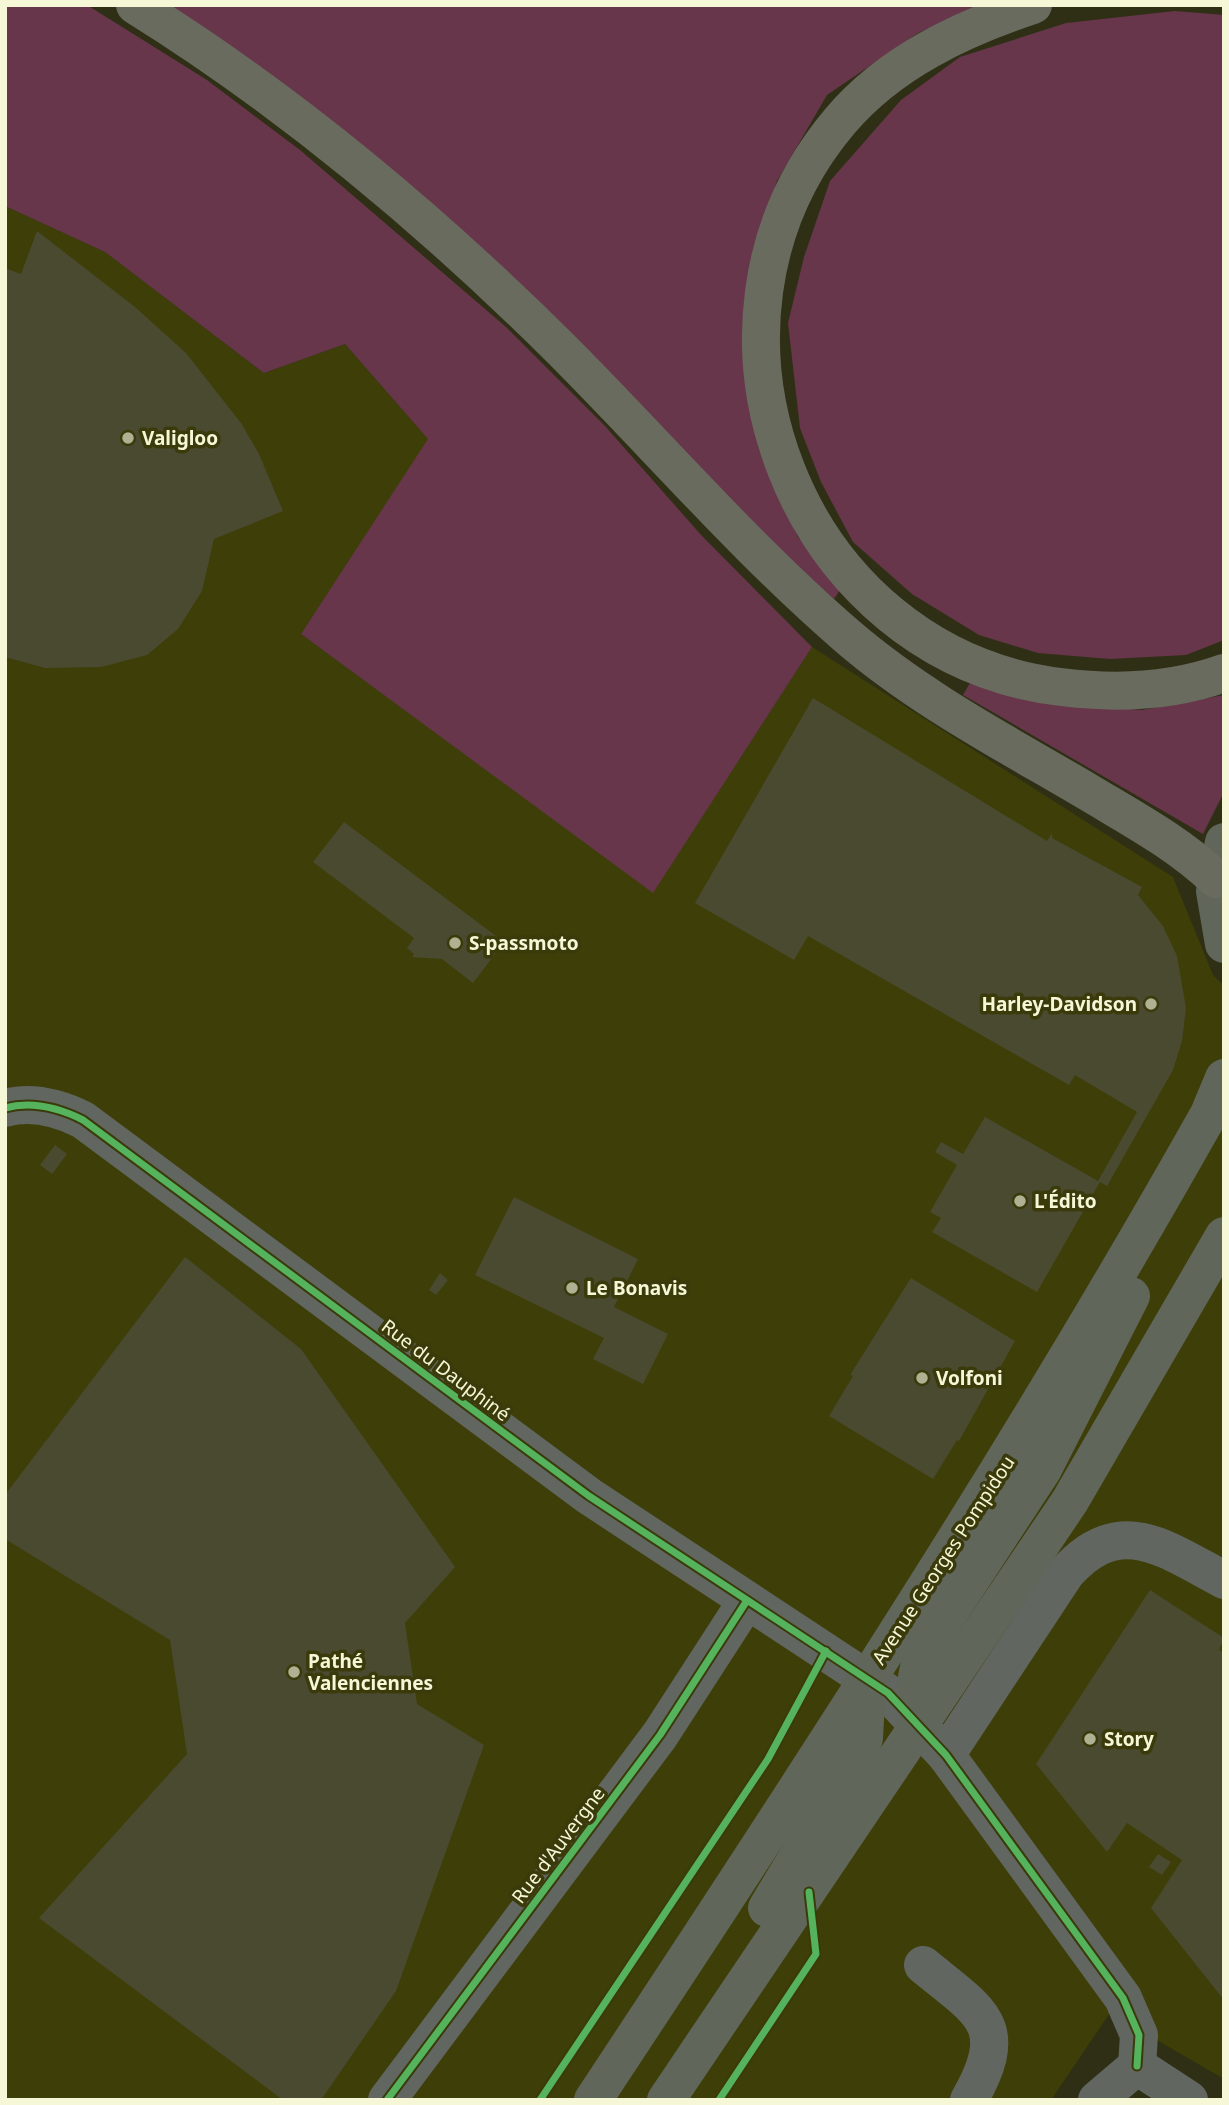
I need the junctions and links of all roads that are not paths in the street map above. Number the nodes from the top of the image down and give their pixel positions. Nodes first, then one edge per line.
1 (135, 5) edge
2 (1033, 5) edge
3 (1224, 673) edge
4 (1224, 842) edge
5 (1216, 879) junction
6 (1224, 944) edge
7 (1224, 1078) edge
8 (5, 1108) edge
9 (1209, 1114) junction
10 (1224, 1236) edge
11 (1224, 1580) edge
12 (746, 1602) junction
13 (867, 1678) junction
14 (920, 1725) junction
15 (946, 1755) junction
16 (923, 1965) dead end
17 (1137, 2066) junction
18 (676, 2085) edge
19 (387, 2100) edge
20 (593, 2100) edge
21 (969, 2100) edge
22 (1097, 2100) edge
23 (1189, 2100) edge

1 - 5 highway
2 - 3 highway
4 - 5 main road
5 - 6 main road
7 - 9 main road, Avenue Georges Pompidou
8 - 12 street, Rue du Dauphiné
9 - 13 main road, Avenue Georges Pompidou
9 - 14 main road
10 - 14 main road
11 - 15 street
12 - 13 street, Rue du Dauphiné
12 - 19 street, Rue d'Auvergne
13 - 14 street, Rue du Dauphiné
13 - 18 main road
13 - 20 main road, Avenue Georges Pompidou
14 - 15 street, Rue du Dauphiné
14 - 18 main road
15 - 17 street, Rue du Dauphiné
16 - 21 street
17 - 22 street
17 - 23 street

